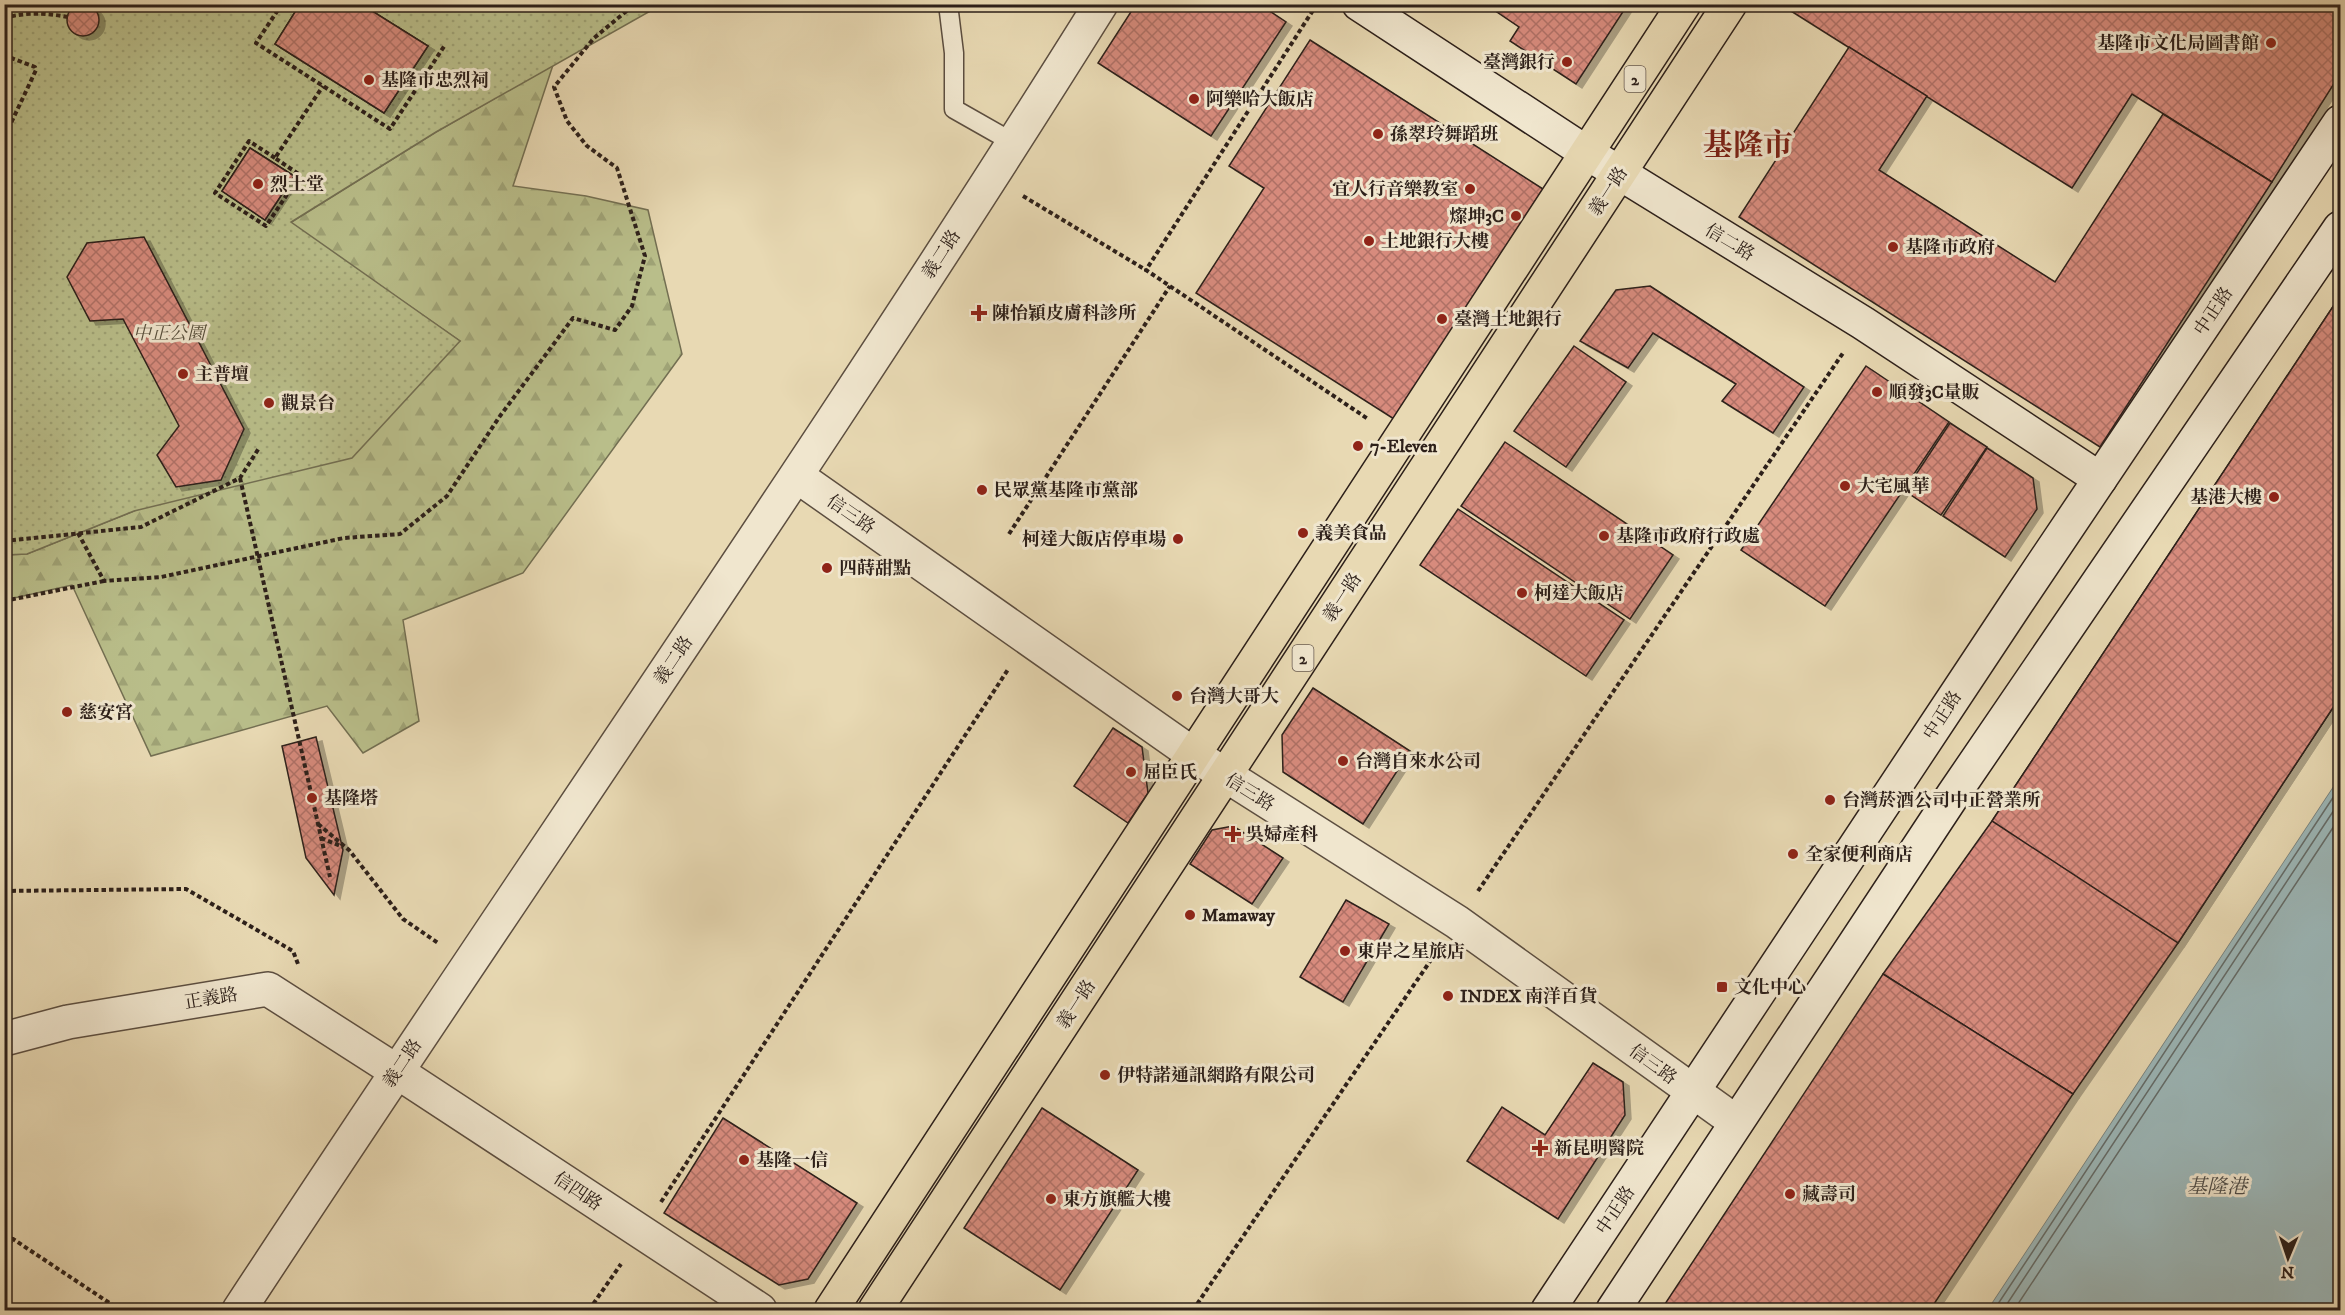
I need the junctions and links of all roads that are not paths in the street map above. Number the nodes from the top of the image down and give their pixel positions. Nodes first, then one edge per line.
1 (948, 4) edge
2 (1101, 4) edge
3 (1359, 4) edge
4 (1684, 4) edge
5 (1730, 4) edge
6 (2340, 122) edge
7 (1014, 143) junction
8 (1587, 153) junction
9 (1620, 174) junction
10 (2340, 228) edge
11 (797, 476) junction
12 (2100, 479) junction
13 (1194, 755) junction
14 (1225, 776) junction
15 (4, 1039) edge
16 (396, 1071) junction
17 (1693, 1093) junction
18 (1736, 1122) junction
19 (239, 1311) edge
20 (760, 1311) edge
21 (831, 1311) edge
22 (875, 1311) edge
23 (1548, 1311) edge
24 (1613, 1311) edge

1 - 7 lane
2 - 7 street, 義二路
3 - 8 street, 信二路
4 - 8 main road, 義一路 / 2
5 - 9 main road, 義一路 / 2
6 - 12 street, 中正路
7 - 11 street, 義二路
8 - 9 street, 信二路
8 - 13 main road, 義一路 / 2
9 - 12 street, 信二路
9 - 14 main road, 義一路 / 2
10 - 18 street
11 - 13 street, 信三路
11 - 16 street, 義二路
12 - 17 street, 中正路
13 - 14 street, 信三路
13 - 21 main road, 義一路 / 2
14 - 17 street, 信三路
14 - 22 main road, 義一路 / 2
15 - 16 street, 正義路
16 - 19 street, 義二路
16 - 20 street, 信四路
17 - 18 street, 信三路
17 - 23 street, 中正路
18 - 24 street

